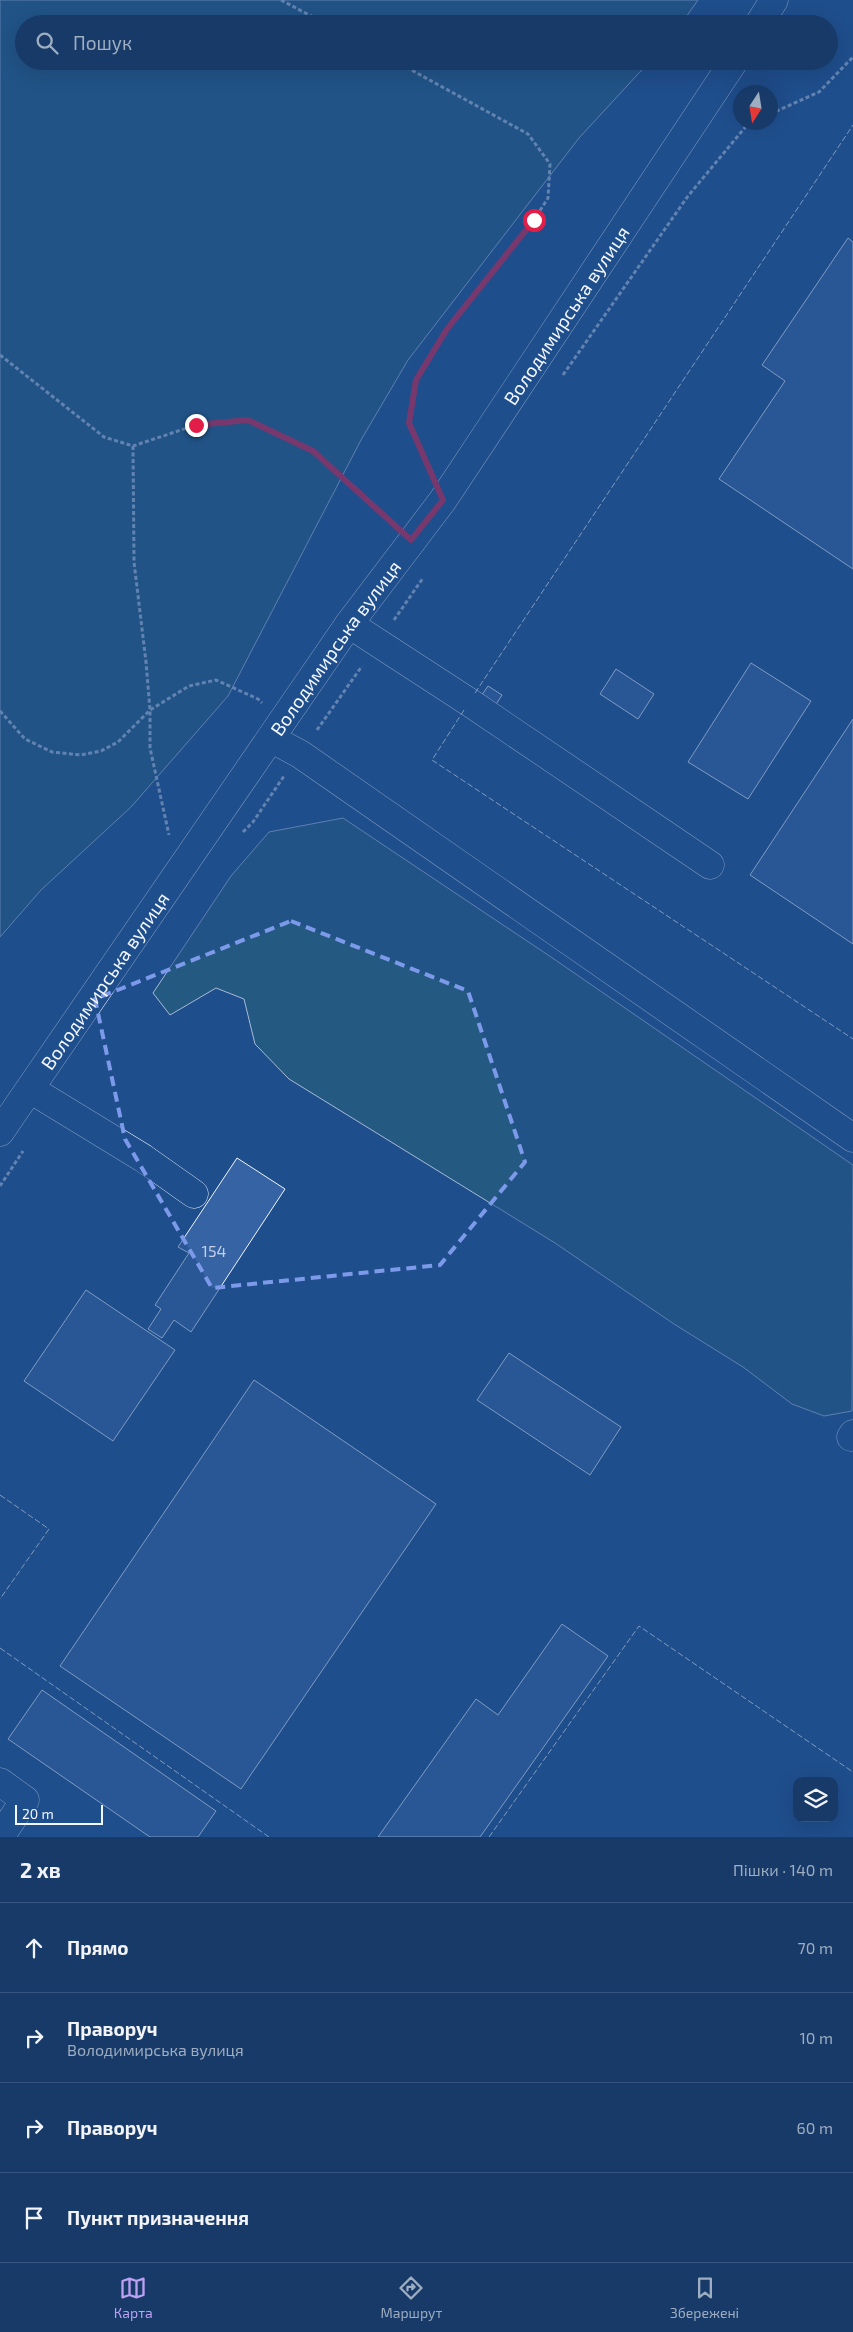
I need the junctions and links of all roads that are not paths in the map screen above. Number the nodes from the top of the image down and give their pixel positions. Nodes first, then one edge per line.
1 (774, 0) edge
2 (765, 15) edge
3 (728, 70) edge
4 (349, 624) junction
5 (277, 730) junction
6 (710, 865) dead end
7 (30, 1089) junction
8 (0, 1132) edge
9 (853, 1138) edge
10 (194, 1194) dead end
11 (0, 1782) edge
12 (0, 1837) edge

1 - 2 main road
3 - 4 main road, Володимирська вулиця
4 - 5 main road, Володимирська вулиця
4 - 6 main road
5 - 7 main road, Володимирська вулиця
5 - 9 main road
7 - 8 main road, Володимирська вулиця
7 - 10 main road
11 - 12 main road

